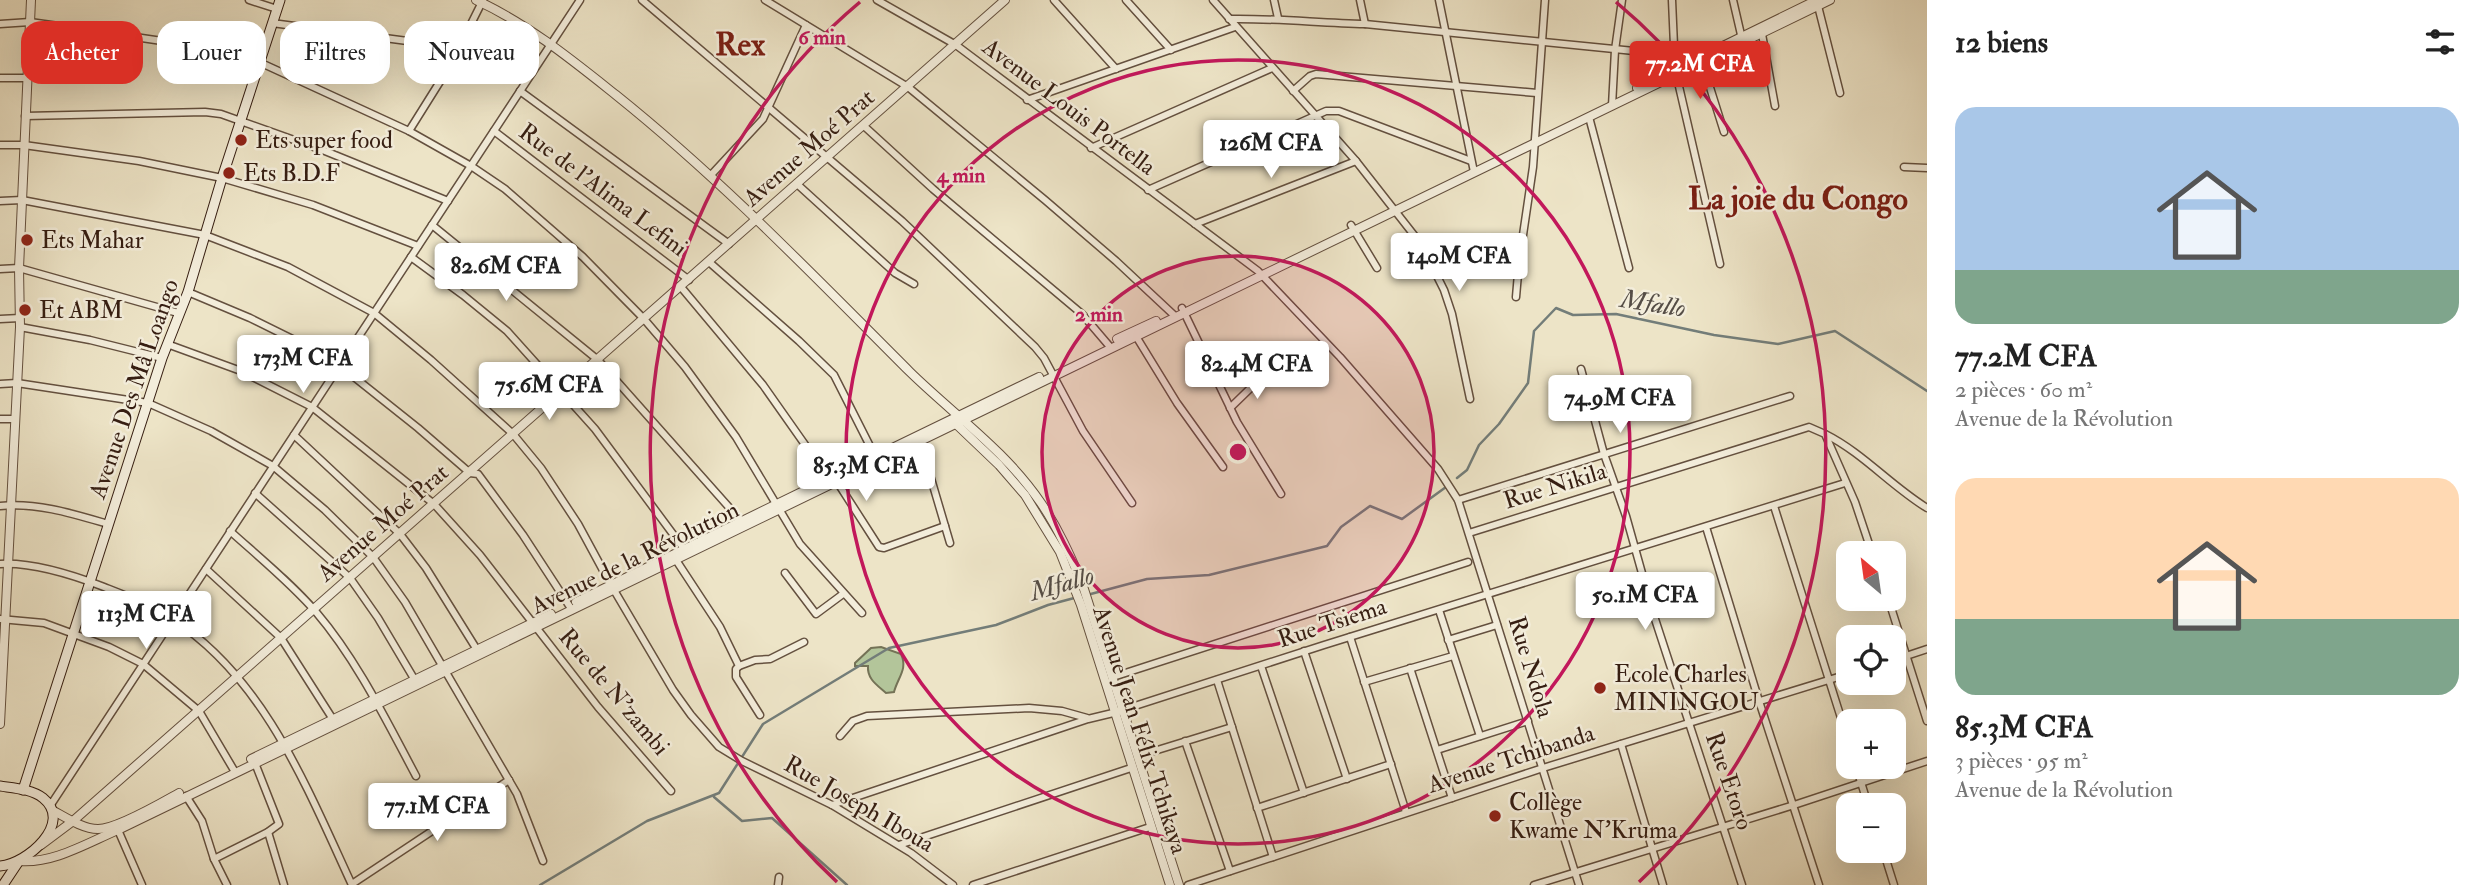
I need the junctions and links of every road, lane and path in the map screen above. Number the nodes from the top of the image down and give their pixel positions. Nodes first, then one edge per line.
1 (31, 0) edge
2 (249, 0) edge
3 (580, 0) edge
4 (642, 0) edge
5 (765, 0) edge
6 (877, 0) edge
7 (1005, 0) edge
8 (1054, 0) edge
9 (1126, 0) edge
10 (1213, 0) edge
11 (1274, 0) edge
12 (1360, 0) edge
13 (1439, 0) edge
14 (1545, 0) edge
15 (1622, 0) edge
16 (1672, 0) edge
17 (1733, 0) edge
18 (1830, 0) edge
19 (480, 1) edge
20 (278, 4) edge
21 (1812, 4) edge
22 (1278, 18) junction
23 (1229, 19) junction
24 (30, 21) edge
25 (471, 21) edge
26 (21, 23) edge
27 (272, 23) junction
28 (0, 24) edge
29 (1365, 24) junction
30 (806, 25) junction
31 (1236, 27) junction
32 (1445, 31) junction
33 (1762, 33) junction
34 (1742, 40) junction
35 (266, 41) edge
36 (404, 41) edge
37 (1541, 41) junction
38 (552, 43) junction
39 (956, 45) junction
40 (1171, 50) junction
41 (1615, 50) junction
42 (1674, 55) junction
43 (539, 62) edge
44 (1702, 62) junction
45 (266, 64) edge
46 (1272, 68) junction
47 (1116, 69) junction
48 (1676, 72) junction
49 (0, 78) edge
50 (21, 78) edge
51 (26, 84) edge
52 (252, 84) edge
53 (438, 84) edge
54 (525, 84) edge
55 (1456, 86) junction
56 (908, 87) junction
57 (520, 91) junction
58 (1293, 91) junction
59 (1537, 93) junction
60 (1840, 93) dead end
61 (1027, 100) junction
62 (1612, 103) junction
63 (769, 106) junction
64 (1775, 106) dead end
65 (1315, 115) junction
66 (25, 116) junction
67 (1589, 117) junction
68 (241, 121) junction
69 (864, 126) junction
70 (409, 131) junction
71 (494, 131) junction
72 (1724, 132) dead end
73 (1535, 140) junction
74 (0, 145) edge
75 (24, 145) junction
76 (1091, 148) junction
77 (828, 158) junction
78 (1356, 162) junction
79 (471, 166) junction
80 (1473, 167) junction
81 (1904, 167) dead end
82 (1927, 168) edge
83 (711, 175) junction
84 (222, 178) junction
85 (797, 184) junction
86 (1148, 190) junction
87 (22, 200) junction
88 (0, 201) edge
89 (448, 201) junction
90 (1394, 207) junction
91 (757, 220) junction
92 (1195, 224) junction
93 (432, 225) junction
94 (1353, 227) junction
95 (205, 235) junction
96 (729, 244) junction
97 (418, 246) junction
98 (411, 257) junction
99 (1474, 257) dead end
100 (709, 262) junction
101 (1519, 262) junction
102 (1720, 264) dead end
103 (19, 268) junction
104 (1377, 268) dead end
105 (1629, 268) dead end
106 (0, 269) edge
107 (1260, 273) junction
108 (689, 279) junction
109 (914, 284) dead end
110 (681, 287) junction
111 (188, 292) junction
112 (1516, 297) dead end
113 (1183, 310) junction
114 (178, 313) junction
115 (374, 313) junction
116 (1175, 315) junction
117 (0, 319) edge
118 (644, 319) junction
119 (20, 322) junction
120 (1135, 334) junction
121 (167, 344) junction
122 (1110, 345) junction
123 (162, 358) junction
124 (598, 360) junction
125 (341, 363) junction
126 (1581, 369) dead end
127 (1052, 374) junction
128 (1264, 374) dead end
129 (17, 383) junction
130 (0, 384) edge
131 (563, 391) junction
132 (1790, 396) dead end
133 (1470, 399) dead end
134 (148, 403) junction
135 (312, 407) junction
136 (1230, 408) junction
137 (981, 412) junction
138 (956, 418) junction
139 (0, 419) edge
140 (15, 419) junction
141 (938, 433) junction
142 (513, 434) junction
143 (1825, 434) junction
144 (294, 435) junction
145 (968, 435) junction
146 (979, 435) junction
147 (919, 439) junction
148 (1604, 454) junction
149 (876, 459) junction
150 (273, 466) junction
151 (1223, 467) dead end
152 (470, 473) junction
153 (833, 480) junction
154 (1845, 483) junction
155 (1617, 488) junction
156 (256, 493) junction
157 (1281, 494) dead end
158 (1458, 500) junction
159 (1132, 503) dead end
160 (434, 504) junction
161 (11, 505) junction
162 (0, 506) edge
163 (779, 506) junction
164 (1774, 506) junction
165 (1927, 508) edge
166 (108, 524) junction
167 (743, 524) junction
168 (945, 526) junction
169 (1706, 527) junction
170 (230, 531) junction
171 (1469, 533) junction
172 (400, 534) junction
173 (1868, 541) edge
174 (950, 543) dead end
175 (1634, 547) junction
176 (687, 552) junction
177 (373, 557) junction
178 (677, 560) junction
179 (1468, 562) dead end
180 (5, 563) edge
181 (206, 569) junction
182 (785, 573) dead end
183 (350, 578) junction
184 (90, 582) junction
185 (612, 588) junction
186 (843, 594) junction
187 (1489, 594) junction
188 (571, 607) junction
189 (314, 609) junction
190 (1439, 610) junction
191 (862, 613) dead end
192 (3, 619) edge
193 (173, 619) junction
194 (534, 625) junction
195 (1497, 625) junction
196 (73, 633) junction
197 (1350, 637) junction
198 (281, 638) junction
199 (1448, 640) junction
200 (804, 642) dead end
201 (1927, 649) edge
202 (1304, 651) junction
203 (479, 652) junction
204 (1452, 656) junction
205 (1906, 656) edge
206 (1906, 659) edge
207 (143, 664) junction
208 (739, 666) junction
209 (1261, 666) junction
210 (445, 668) junction
211 (1410, 668) junction
212 (237, 677) junction
213 (1113, 677) junction
214 (1836, 678) edge
215 (1217, 680) junction
216 (1831, 680) junction
217 (416, 682) junction
218 (1364, 682) junction
219 (376, 701) junction
220 (1759, 701) junction
221 (1839, 709) edge
222 (1123, 710) junction
223 (199, 711) junction
224 (1113, 713) junction
225 (760, 715) dead end
226 (1088, 719) junction
227 (334, 721) junction
228 (1528, 721) junction
229 (1927, 721) edge
230 (1688, 722) junction
231 (0, 724) edge
232 (1231, 727) junction
233 (840, 736) dead end
234 (1480, 736) junction
235 (1185, 741) junction
236 (1621, 744) junction
237 (284, 746) junction
238 (1437, 750) junction
239 (1138, 756) junction
240 (1927, 761) edge
241 (255, 762) junction
242 (1391, 764) junction
243 (1131, 768) junction
244 (1543, 768) junction
245 (234, 770) junction
246 (416, 776) dead end
247 (1347, 779) junction
248 (1859, 779) edge
249 (509, 780) junction
250 (1860, 783) junction
251 (0, 786) edge
252 (23, 790) junction
253 (671, 791) dead end
254 (1304, 793) junction
255 (1864, 793) edge
256 (186, 796) junction
257 (1452, 798) junction
258 (832, 805) junction
259 (1794, 805) junction
260 (51, 808) junction
261 (1257, 808) junction
262 (1406, 812) junction
263 (73, 821) junction
264 (1150, 827) junction
265 (1724, 827) junction
266 (118, 830) junction
267 (268, 832) junction
268 (898, 845) junction
269 (36, 848) junction
270 (1651, 850) junction
271 (1273, 857) junction
272 (214, 859) junction
273 (19, 861) junction
274 (542, 861) dead end
275 (1886, 863) edge
276 (0, 866) edge
277 (1230, 871) junction
278 (1575, 873) junction
279 (3, 885) edge
280 (142, 885) edge
281 (227, 885) edge
282 (284, 885) edge
283 (352, 885) edge
284 (953, 885) edge
285 (973, 885) edge
286 (1170, 885) edge
287 (1179, 885) edge
288 (1188, 885) edge
289 (1534, 885) edge
290 (1579, 885) edge
291 (1663, 885) edge
292 (1742, 885) edge
293 (1819, 885) edge
294 (1894, 885) edge

1 - 24 street
2 - 20 street
3 - 38 street
4 - 63 street
5 - 30 street
6 - 39 street, Avenue Louis Portella
7 - 39 street, Avenue Moé Prat
8 - 47 street
9 - 40 street
10 - 23 street
11 - 22 street
12 - 29 street
13 - 32 street
14 - 37 street
15 - 41 street
16 - 42 street
17 - 34 street
18 - 21 street, Avenue de la Révolution
19 - 25 street
19 - 38 street
20 - 27 main road, Avenue Des Mâ Loango
21 - 33 street, Avenue de la Révolution
21 - 34 street, Avenue de la Révolution
21 - 60 street
22 - 23 street
22 - 29 street
23 - 31 street
26 - 28 street
27 - 35 main road, Avenue Des Mâ Loango
27 - 36 street
29 - 32 street
30 - 56 street
30 - 63 street
31 - 40 street
31 - 46 street
32 - 37 street
32 - 55 street
33 - 34 street, Avenue de la Révolution
33 - 64 street
34 - 44 street, Avenue de la Révolution
34 - 48 street, Avenue de la Révolution
37 - 41 street
37 - 59 street
38 - 43 street
38 - 83 street
39 - 56 street, Avenue Moé Prat
39 - 61 street, Avenue Louis Portella
40 - 47 street
41 - 42 street
41 - 62 street
42 - 48 street
44 - 48 street, Avenue de la Révolution
44 - 72 street
45 - 70 street
46 - 58 street
46 - 76 street
47 - 61 street
48 - 62 street, Avenue de la Révolution
48 - 102 street
49 - 50 street
51 - 66 street
52 - 68 main road, Avenue Des Mâ Loango
53 - 70 street
54 - 57 street
55 - 58 street
55 - 59 street
55 - 80 street
56 - 69 street, Avenue Moé Prat
56 - 116 street
57 - 71 street
57 - 96 street
58 - 65 street
59 - 73 street
61 - 76 street, Avenue Louis Portella
62 - 67 street, Avenue de la Révolution
62 - 73 street, Avenue de la Révolution
63 - 77 street
63 - 83 street
65 - 78 street
65 - 80 street
65 - 86 street
66 - 68 street
66 - 75 street
67 - 73 street, Avenue de la Révolution
67 - 105 street
68 - 84 main road, Avenue Des Mâ Loango
68 - 89 street
69 - 77 street, Avenue Moé Prat
69 - 122 street
70 - 79 street
71 - 79 street
71 - 108 street, Rue de l'Alima Lefini
73 - 80 street, Avenue de la Révolution
73 - 101 street
74 - 75 street
75 - 84 street
75 - 87 street
76 - 86 street, Avenue Louis Portella
77 - 85 street, Avenue Moé Prat
77 - 127 street
78 - 90 street
78 - 92 street
79 - 89 street
79 - 118 street
80 - 90 street, Avenue de la Révolution
81 - 82 street
83 - 91 street
84 - 95 main road, Avenue Des Mâ Loango
84 - 97 street
85 - 91 street, Avenue Moé Prat
85 - 109 street
86 - 92 street, Avenue Louis Portella
87 - 88 street, Rue Joseph Iboua
87 - 95 street, Rue Joseph Iboua
87 - 103 street
89 - 93 street
90 - 94 street, Avenue de la Révolution
90 - 133 street
91 - 96 street, Avenue Moé Prat
91 - 138 street
92 - 107 street, Avenue Louis Portella
93 - 97 street
93 - 124 street
94 - 104 street
94 - 107 street, Avenue de la Révolution
95 - 111 main road, Avenue Des Mâ Loango
95 - 115 street, Rue Joseph Iboua
96 - 100 street, Avenue Moé Prat
97 - 98 street
98 - 115 street
98 - 131 street
99 - 101 street
100 - 108 street, Avenue Moé Prat
100 - 149 street
101 - 112 street
103 - 106 street
103 - 114 street
103 - 119 street
107 - 113 street, Avenue de la Révolution
107 - 158 street, Avenue Louis Portella
108 - 110 street, Avenue Moé Prat
110 - 118 street, Avenue Moé Prat
110 - 153 street, Rue de l'Alima Lefini
111 - 114 main road, Avenue Des Mâ Loango
111 - 125 street
113 - 116 street, Avenue de la Révolution
113 - 136 street
114 - 121 main road, Avenue Des Mâ Loango
115 - 125 street
115 - 142 street, Rue Joseph Iboua
116 - 120 street, Avenue de la Révolution
117 - 119 street
118 - 124 street, Avenue Moé Prat
118 - 163 street
119 - 123 street
119 - 129 street
120 - 122 street, Avenue de la Révolution
120 - 151 street
121 - 123 main road, Avenue Des Mâ Loango
121 - 135 street, Rue de N'zambi
122 - 127 street, Avenue de la Révolution
123 - 134 main road, Avenue Des Mâ Loango
124 - 131 street, Avenue Moé Prat
124 - 167 street
125 - 135 street
125 - 152 street
126 - 148 street, Rue Etoro
127 - 137 street, Avenue de la Révolution
127 - 138 street, Avenue de la Révolution
127 - 159 street
128 - 136 street
129 - 130 street
129 - 134 street
129 - 140 street
131 - 142 street, Avenue Moé Prat
131 - 176 street
132 - 148 street
134 - 150 street
134 - 166 main road, Avenue Des Mâ Loango
135 - 144 street
135 - 160 street, Rue de N'zambi
136 - 157 street
137 - 138 street, Avenue de la Révolution
137 - 146 street
138 - 141 street, Avenue de la Révolution
138 - 145 street, Avenue Jean Félix Tchikaya
138 - 146 street, Avenue Jean Félix Tchikaya
138 - 147 street, Avenue de la Révolution
139 - 140 street
140 - 161 street
141 - 145 street
141 - 147 street, Avenue de la Révolution
142 - 152 street, Avenue Moé Prat
142 - 185 street, Rue Joseph Iboua
143 - 154 street
143 - 155 street, Rue Nikila
143 - 165 street
144 - 150 street
144 - 172 street
145 - 224 street, Avenue Jean Félix Tchikaya
146 - 213 street, Avenue Jean Félix Tchikaya
147 - 149 street, Avenue de la Révolution
147 - 168 street
148 - 155 street, Rue Etoro
148 - 158 street
149 - 153 street, Avenue de la Révolution
150 - 156 street
150 - 177 street
152 - 160 street, Avenue Moé Prat
152 - 188 street
153 - 163 street, Avenue de la Révolution
153 - 168 street, Rue de l'Alima Lefini
154 - 164 street, Rue Tsiema
154 - 173 street
155 - 171 street, Rue Nikila
155 - 175 street, Rue Etoro
156 - 170 street
156 - 183 street
158 - 171 street, Rue Ndola
160 - 172 street, Avenue Moé Prat
160 - 194 street, Rue de N'zambi
161 - 162 street
161 - 166 street
161 - 180 street
163 - 167 street, Avenue de la Révolution
163 - 186 street
164 - 169 street, Rue Tsiema
164 - 216 street
166 - 184 main road, Avenue Des Mâ Loango
167 - 176 street, Avenue de la Révolution
168 - 174 street
169 - 175 street, Rue Tsiema
169 - 220 street
170 - 181 street
170 - 189 street
171 - 187 street, Rue Ndola
172 - 177 street, Avenue Moé Prat
172 - 203 street
175 - 187 street, Rue Tsiema
175 - 230 street, Rue Etoro
176 - 178 street, Avenue de la Révolution
176 - 185 street, Avenue de la Révolution
177 - 183 street, Avenue Moé Prat
177 - 210 street
178 - 185 street, Avenue de la Révolution
178 - 208 street
179 - 213 street
180 - 184 street
180 - 192 street
181 - 193 street
181 - 198 street
182 - 186 street
183 - 189 street, Avenue Moé Prat
183 - 217 street
184 - 193 street
184 - 196 main road, Avenue Des Mâ Loango
185 - 188 street, Avenue de la Révolution
185 - 258 street, Rue Joseph Iboua
186 - 191 street
187 - 190 street, Rue Tsiema
187 - 195 street, Rue Ndola
188 - 194 street, Avenue de la Révolution
189 - 198 street, Avenue Moé Prat
189 - 219 street
190 - 197 street, Rue Tsiema
190 - 199 street
192 - 196 street
192 - 231 street
193 - 207 street
193 - 212 street
194 - 203 street, Avenue de la Révolution
194 - 253 street, Rue de N'zambi
195 - 199 street
195 - 228 street, Rue Ndola
196 - 207 street
196 - 252 main road, Avenue Des Mâ Loango
197 - 202 street, Rue Tsiema
197 - 218 street
198 - 212 street, Avenue Moé Prat
198 - 227 street
199 - 204 street
200 - 208 street
201 - 205 street
202 - 209 street, Rue Tsiema
202 - 247 street
203 - 210 street, Avenue de la Révolution
204 - 211 street
204 - 234 street
206 - 229 street
207 - 223 street
207 - 260 street
208 - 225 street
209 - 215 street, Rue Tsiema
209 - 254 street
210 - 217 street, Avenue de la Révolution
210 - 249 street
211 - 218 street
211 - 238 street
212 - 223 street, Avenue Moé Prat
212 - 237 street
213 - 222 street, Avenue Jean Félix Tchikaya
214 - 216 street, Avenue Tchibanda
215 - 222 street, Rue Tsiema
215 - 232 street
216 - 220 street, Avenue Tchibanda
216 - 221 street
217 - 219 street, Avenue de la Révolution
218 - 242 street
219 - 227 street, Avenue de la Révolution
219 - 246 street
220 - 230 street, Avenue Tchibanda
220 - 259 street
222 - 224 street, Rue Tsiema
222 - 239 street, Avenue Jean Félix Tchikaya
223 - 245 street
223 - 263 street, Avenue Moé Prat
224 - 226 street, Rue Tsiema
224 - 243 street, Avenue Jean Félix Tchikaya
226 - 233 street
226 - 258 street, Rue Tsiema
227 - 237 street, Avenue de la Révolution
228 - 234 street
228 - 244 street, Rue Ndola
230 - 236 street, Avenue Tchibanda
230 - 265 street, Rue Etoro
232 - 235 street
232 - 261 street
234 - 238 street
235 - 239 street
235 - 277 street
236 - 244 street, Avenue Tchibanda
236 - 270 street
237 - 241 street, Avenue de la Révolution
237 - 245 street, Avenue de la Révolution
237 - 283 street
238 - 257 street
239 - 287 street, Avenue Jean Félix Tchikaya
240 - 250 street
241 - 245 street, Avenue de la Révolution
241 - 267 street
242 - 247 street
242 - 262 street
243 - 264 street, Avenue Jean Félix Tchikaya
243 - 268 street
244 - 257 street, Avenue Tchibanda
244 - 278 street, Rue Ndola
245 - 256 street, Avenue de la Révolution
245 - 263 street, Avenue de la Révolution
247 - 254 street
248 - 250 street
249 - 274 street
249 - 283 street
250 - 255 street
250 - 259 street
251 - 252 main road
252 - 260 main road
254 - 261 street
256 - 266 street, Avenue de la Révolution
256 - 272 street
257 - 262 street, Avenue Tchibanda
258 - 268 street, Rue Joseph Iboua
259 - 265 street
259 - 293 street
260 - 263 street, Avenue de la Révolution
260 - 269 main road
261 - 271 street
262 - 271 street, Avenue Tchibanda
263 - 269 street, Avenue Moé Prat
264 - 285 street
264 - 286 street, Avenue Jean Félix Tchikaya
265 - 270 street
265 - 292 street, Rue Etoro
266 - 273 street, Avenue de la Révolution
266 - 280 street
267 - 272 street
267 - 282 street
268 - 284 street, Rue Joseph Iboua
269 - 273 main road
270 - 278 street
270 - 291 street
271 - 277 street, Avenue Tchibanda
272 - 281 street
273 - 276 main road
273 - 279 main road
275 - 294 street
277 - 288 street, Avenue Tchibanda
278 - 289 street
278 - 290 street, Rue Ndola

